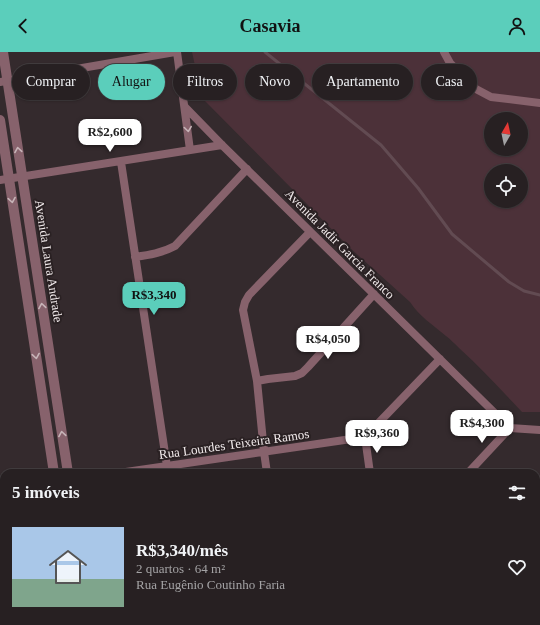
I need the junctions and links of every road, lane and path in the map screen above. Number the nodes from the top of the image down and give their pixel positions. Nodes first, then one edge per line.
1 (3, 52) edge
2 (176, 52) edge
3 (444, 52) edge
4 (4, 81) edge
5 (540, 103) edge
6 (185, 107) junction
7 (0, 120) edge
8 (222, 145) junction
9 (190, 150) junction
10 (121, 162) junction
11 (247, 169) junction
12 (22, 176) junction
13 (4, 180) edge
14 (310, 232) junction
15 (135, 257) junction
16 (374, 294) junction
17 (440, 360) junction
18 (257, 381) junction
19 (510, 428) junction
20 (540, 430) edge
21 (365, 437) junction
22 (264, 452) junction
23 (53, 469) edge
24 (67, 469) edge
25 (167, 469) edge
26 (172, 469) edge
27 (266, 469) edge
28 (369, 469) edge
29 (472, 469) edge

1 - 4 street, Avenida Laura Andrade
2 - 4 street
2 - 6 street
3 - 5 street
12 -> 4 street, Avenida Laura Andrade
6 - 8 street, Avenida Jadir Garcia Franco
6 -> 9 street
7 - 13 street, Avenida Laura Andrade
8 - 9 street
8 - 11 street, Avenida Jadir Garcia Franco
9 - 10 street
10 - 12 street
10 - 15 street
11 - 14 street, Avenida Jadir Garcia Franco
11 - 15 street
12 - 13 street
24 -> 12 street, Avenida Laura Andrade
13 -> 23 street, Avenida Laura Andrade
14 - 16 street, Avenida Jadir Garcia Franco
14 - 18 street
15 - 25 street
16 - 17 street, Avenida Jadir Garcia Franco
16 - 18 street
17 - 19 street, Avenida Jadir Garcia Franco
17 - 21 street
18 - 22 street
19 - 20 street
19 - 29 street
21 - 22 street, Rua Lourdes Teixeira Ramos
21 - 28 street
22 - 26 street, Rua Lourdes Teixeira Ramos
22 - 27 street

